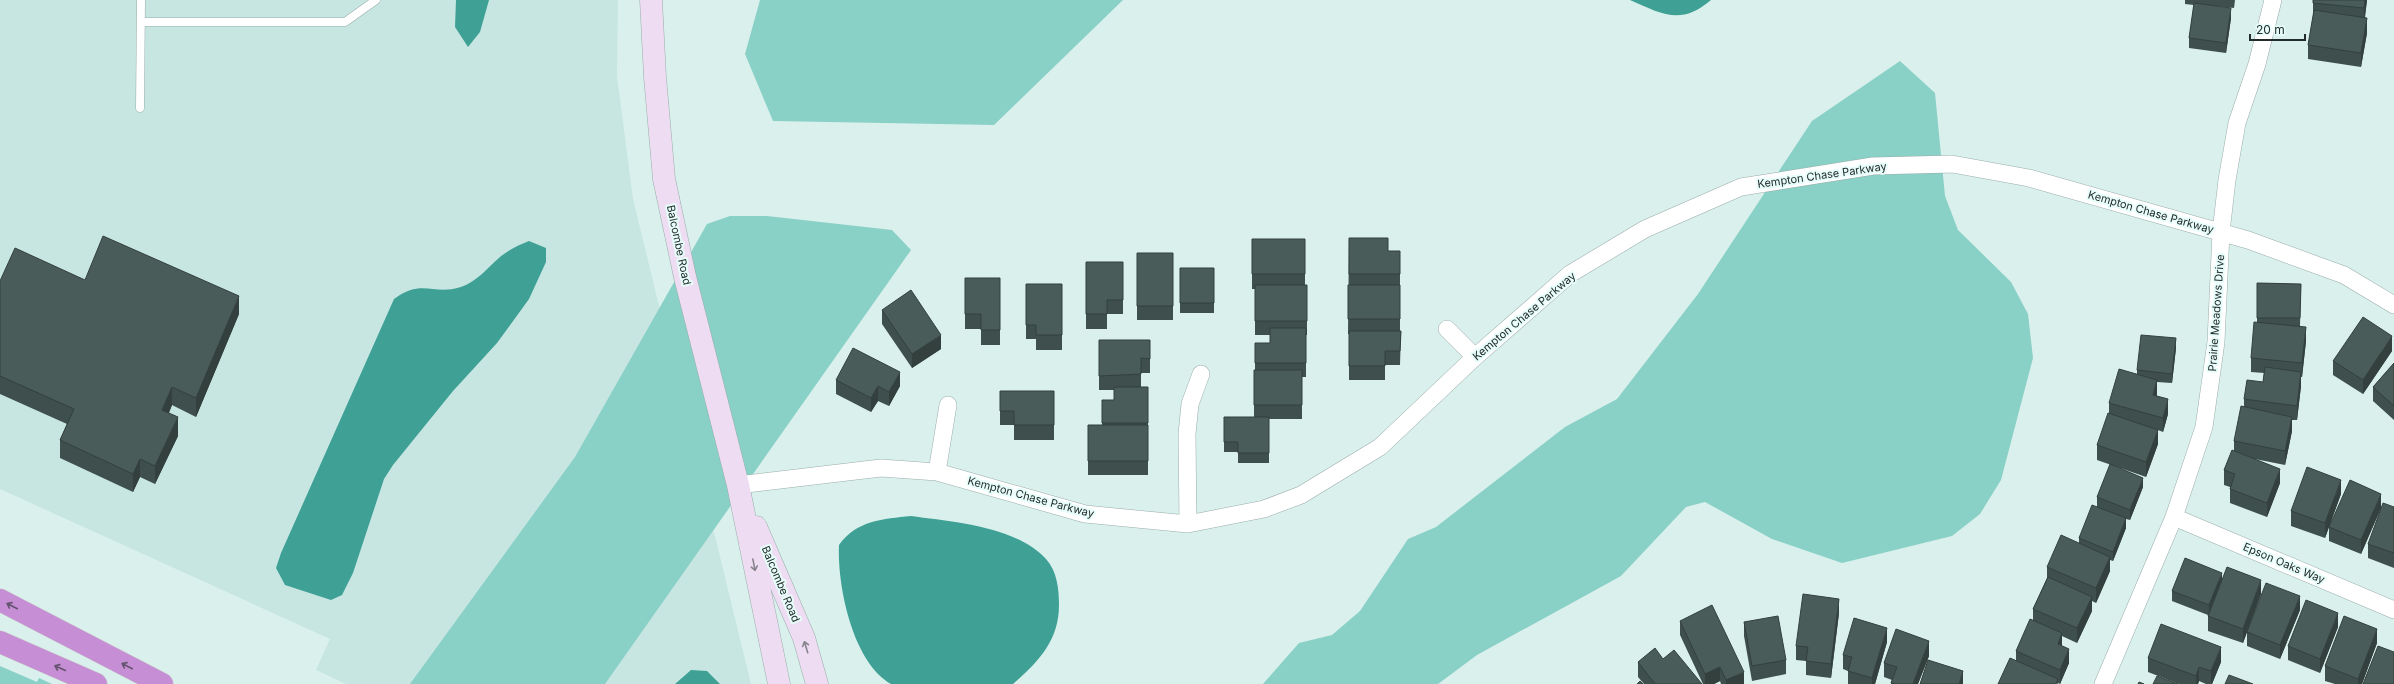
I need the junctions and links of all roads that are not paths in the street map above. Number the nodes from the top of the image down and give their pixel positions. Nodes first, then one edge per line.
1 (141, 0) edge
2 (376, 0) edge
3 (651, 0) edge
4 (2274, 0) edge
5 (141, 22) junction
6 (140, 108) dead end
7 (2221, 232) junction
8 (2394, 305) edge
9 (1447, 329) dead end
10 (1475, 357) junction
11 (1201, 374) dead end
12 (948, 405) dead end
13 (937, 472) junction
14 (738, 485) junction
15 (2174, 517) junction
16 (1188, 524) junction
17 (0, 600) edge
18 (2394, 610) edge
19 (0, 642) edge
20 (96, 684) edge
21 (162, 684) edge
22 (779, 684) edge
23 (818, 684) edge
24 (2103, 684) edge

1 - 5 lane
2 - 5 lane
3 - 14 street, Balcombe Road
4 - 7 street, Prairie Meadows Drive
5 - 6 lane
7 - 8 street, Kempton Chase Parkway
7 - 10 street, Kempton Chase Parkway
7 - 15 street, Prairie Meadows Drive
9 - 10 street
10 - 16 street, Kempton Chase Parkway
11 - 16 street
12 - 13 street
13 - 14 street, Kempton Chase Parkway
13 - 16 street, Kempton Chase Parkway
14 -> 22 street, Balcombe Road
23 -> 14 street, Balcombe Road
15 - 18 street, Epson Oaks Way
15 - 24 street, Prairie Meadows Drive
21 -> 17 highway
20 -> 19 highway

